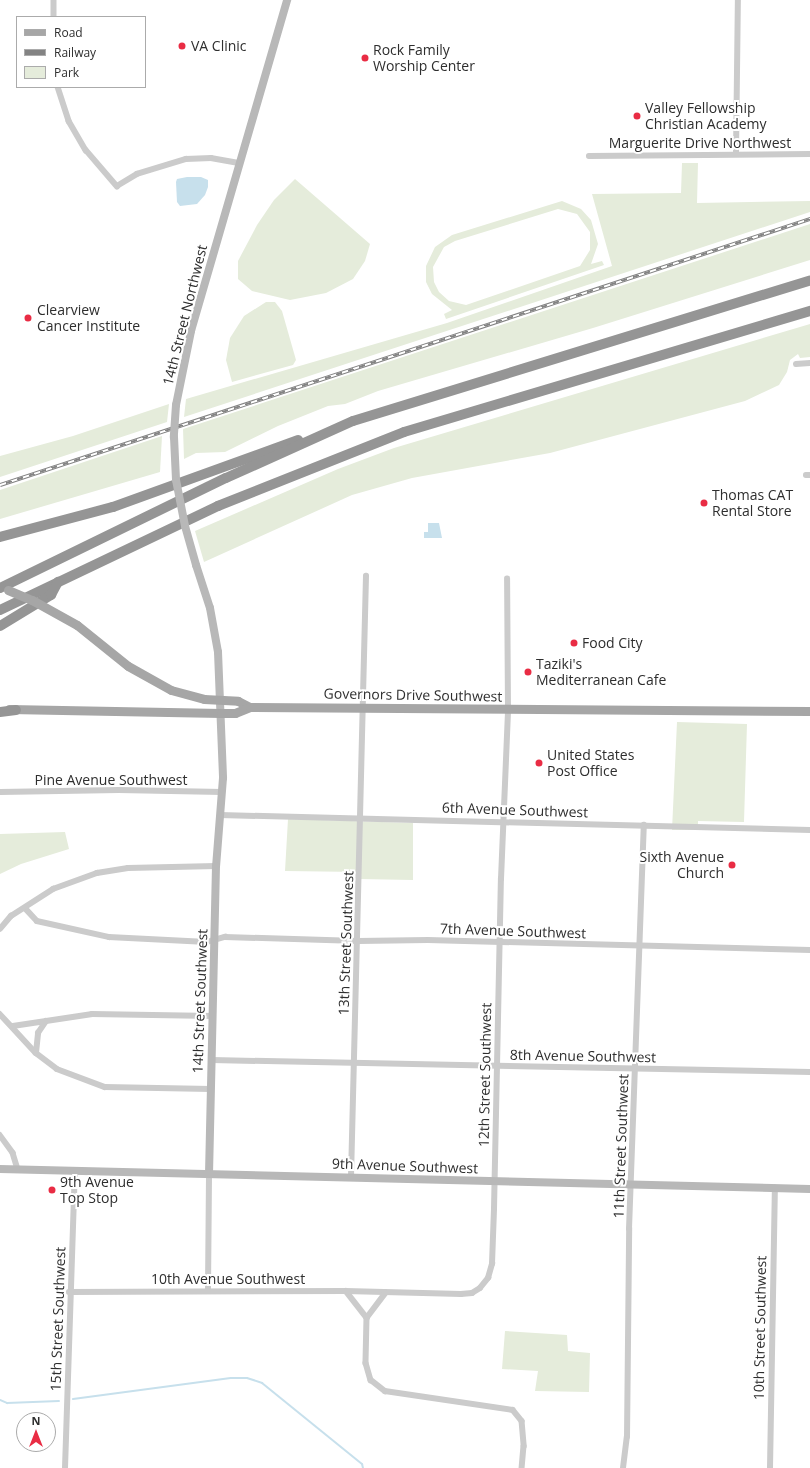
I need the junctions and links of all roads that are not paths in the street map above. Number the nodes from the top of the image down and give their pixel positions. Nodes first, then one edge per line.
1 (54, 0) edge
2 (287, 0) edge
3 (738, 0) edge
4 (54, 16) edge
5 (58, 88) edge
6 (736, 154) junction
7 (810, 154) edge
8 (589, 156) dead end
9 (239, 163) junction
10 (810, 280) edge
11 (810, 311) edge
12 (810, 363) edge
13 (796, 364) dead end
14 (353, 421) junction
15 (0, 537) edge
16 (366, 576) dead end
17 (507, 579) dead end
18 (58, 582) junction
19 (2, 589) edge
20 (0, 610) edge
21 (0, 626) edge
22 (220, 700) junction
23 (250, 708) junction
24 (362, 709) junction
25 (0, 710) edge
26 (16, 710) joint
27 (508, 710) junction
28 (810, 711) edge
29 (221, 713) junction
30 (0, 792) edge
31 (222, 792) junction
32 (220, 815) junction
33 (361, 818) junction
34 (502, 822) junction
35 (644, 825) junction
36 (810, 830) edge
37 (216, 866) junction
38 (26, 909) junction
39 (0, 929) edge
40 (215, 940) junction
41 (358, 941) junction
42 (500, 943) junction
43 (640, 947) junction
44 (810, 950) edge
45 (0, 1014) edge
46 (213, 1016) junction
47 (46, 1021) junction
48 (13, 1026) junction
49 (36, 1053) junction
50 (212, 1060) junction
51 (354, 1062) junction
52 (497, 1067) junction
53 (636, 1068) junction
54 (810, 1072) edge
55 (210, 1089) junction
56 (0, 1135) edge
57 (0, 1169) edge
58 (18, 1169) junction
59 (76, 1171) junction
60 (209, 1174) junction
61 (351, 1178) junction
62 (495, 1182) junction
63 (632, 1185) junction
64 (775, 1188) junction
65 (810, 1189) edge
66 (208, 1291) junction
67 (346, 1291) junction
68 (69, 1292) junction
69 (386, 1293) junction
70 (367, 1318) junction
71 (66, 1468) edge
72 (522, 1468) edge
73 (623, 1468) edge
74 (770, 1468) edge

1 - 4 street
2 - 9 street, 14th Street Northwest
3 - 6 street
5 - 9 street
6 - 7 street, Marguerite Drive Northwest
6 - 8 street, Marguerite Drive Northwest
9 - 22 street, 14th Street Northwest, bridge
10 - 14 highway
11 - 18 highway
12 - 13 street
14 - 15 highway
14 - 19 highway
16 - 24 street, 13th Street Southwest
17 - 27 street, 12th Street Southwest
18 - 20 highway
18 - 21 highway
19 - 22 main road, bridge
22 - 23 main road
22 - 29 street, 14th Street Northwest
23 - 24 main road, Governors Drive Southwest
23 - 29 main road, Governors Drive Southwest
24 - 27 main road, Governors Drive Southwest
24 - 33 street, 13th Street Southwest
25 - 26 highway
26 - 29 main road, Governors Drive Southwest
27 - 28 main road, Governors Drive Southwest
27 - 34 street, 12th Street Southwest
29 - 31 street, 14th Street Southwest
30 - 31 street, Pine Avenue Southwest
31 - 32 street, 14th Street Southwest
32 - 33 street, 6th Avenue Southwest
32 - 37 street, 14th Street Southwest
33 - 34 street, 6th Avenue Southwest
33 - 41 street, 13th Street Southwest
34 - 35 street, 6th Avenue Southwest
34 - 42 street, 12th Street Southwest
35 - 36 street, 6th Avenue Southwest
35 - 43 street, 11th Street Southwest
37 - 38 street
37 - 40 street, 14th Street Southwest
38 - 39 street
38 - 40 street, 7th Avenue Southwest
40 - 41 street, 7th Avenue Southwest
40 - 46 street, 14th Street Southwest
41 - 42 street, 7th Avenue Southwest
41 - 51 street, 13th Street Southwest
42 - 43 street, 7th Avenue Southwest
42 - 52 street, 12th Street Southwest
43 - 44 street, 7th Avenue Southwest
43 - 53 street, 11th Street Southwest
45 - 48 street
46 - 47 street
46 - 50 street, 14th Street Southwest
47 - 48 street
47 - 49 street
48 - 49 street
49 - 55 street
50 - 51 street, 8th Avenue Southwest
50 - 55 street, 14th Street Southwest
51 - 52 street, 8th Avenue Southwest
51 - 61 street, 13th Street Southwest
52 - 53 street, 8th Avenue Southwest
52 - 62 street, 12th Street Southwest
53 - 54 street, 8th Avenue Southwest
53 - 63 street, 11th Street Southwest
55 - 60 street, 14th Street Southwest
56 - 58 street
57 - 58 street, 9th Avenue Southwest
58 - 59 street, 9th Avenue Southwest
59 - 60 street, 9th Avenue Southwest
59 - 68 street, 15th Street Southwest
60 - 61 street, 9th Avenue Southwest
60 - 66 street, 14th Street Southwest
61 - 62 street, 9th Avenue Southwest
62 - 63 street, 9th Avenue Southwest
62 - 69 street, 12th Street Southwest
63 - 64 street, 9th Avenue Southwest
63 - 73 street, 11th Street Southwest
64 - 65 street, 9th Avenue Southwest
64 - 74 street, 10th Street Southwest
66 - 67 street, 10th Avenue Southwest
66 - 68 street, 10th Avenue Southwest
67 - 69 street, 10th Avenue Southwest
67 - 70 street
68 - 71 street, 15th Street Southwest
69 - 70 street
70 - 72 street

